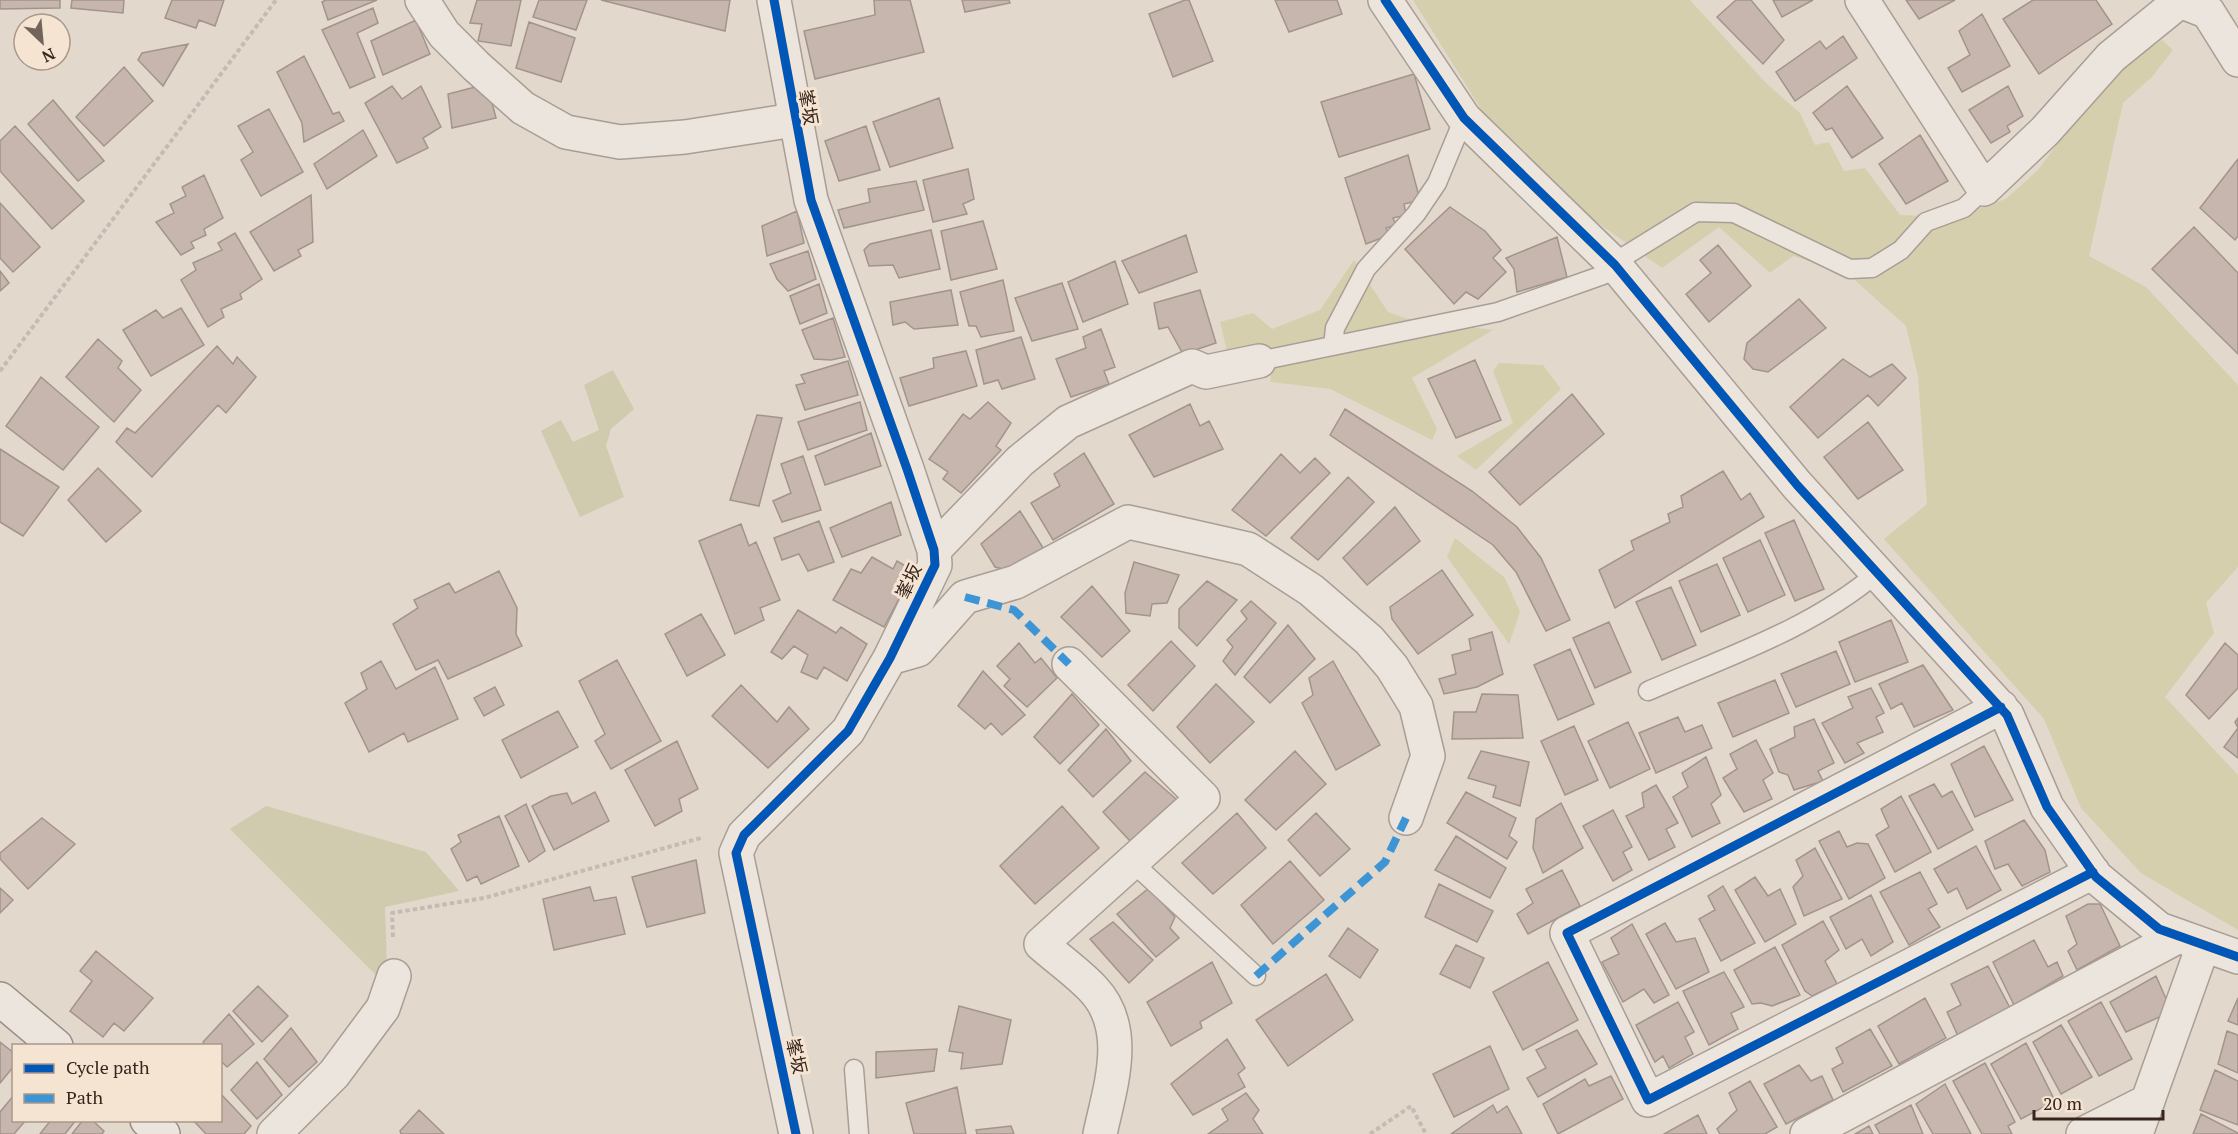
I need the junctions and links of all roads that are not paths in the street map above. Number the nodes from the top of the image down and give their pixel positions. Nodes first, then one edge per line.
1 (422, 0) edge
2 (774, 0) edge
3 (1385, 0) edge
4 (1862, 0) edge
5 (2238, 60) edge
6 (1464, 118) junction
7 (794, 120) junction
8 (1984, 189) junction
9 (1616, 265) junction
10 (1333, 346) junction
11 (1259, 361) joint
12 (934, 550) junction
13 (1877, 573) junction
14 (890, 658) junction
15 (1069, 664) dead end
16 (1648, 691) dead end
17 (2001, 707) junction
18 (1406, 818) dead end
19 (1132, 862) junction
20 (2093, 872) junction
21 (2191, 941) junction
22 (2238, 957) edge
23 (394, 976) road end
24 (1256, 976) dead end
25 (0, 999) edge
26 (54, 1044) edge
27 (854, 1069) dead end
28 (2148, 1101) junction
29 (149, 1122) edge
30 (164, 1134) edge
31 (274, 1134) edge
32 (796, 1134) edge
33 (859, 1134) edge
34 (1100, 1134) edge
35 (1807, 1134) edge
36 (2083, 1134) edge
37 (2136, 1134) edge

1 - 7 street
2 - 7 street, 峯坂
3 - 6 street
4 - 8 street
5 - 8 street
6 - 9 street
6 - 10 lane
7 - 12 street, 峯坂
8 - 9 lane
9 - 10 lane
9 - 13 street
10 - 11 lane
11 - 12 street
12 - 14 street, 峯坂
13 - 16 lane
13 - 17 street
14 - 18 street
14 - 32 street, 峯坂
15 - 19 street
17 - 20 street
17 - 20 street
19 - 24 lane
19 - 34 street
20 - 21 street
21 - 22 street
21 - 28 street
21 - 35 street
23 - 31 street
25 - 26 street
27 - 33 lane
28 - 36 street
28 - 37 street
29 - 30 street

